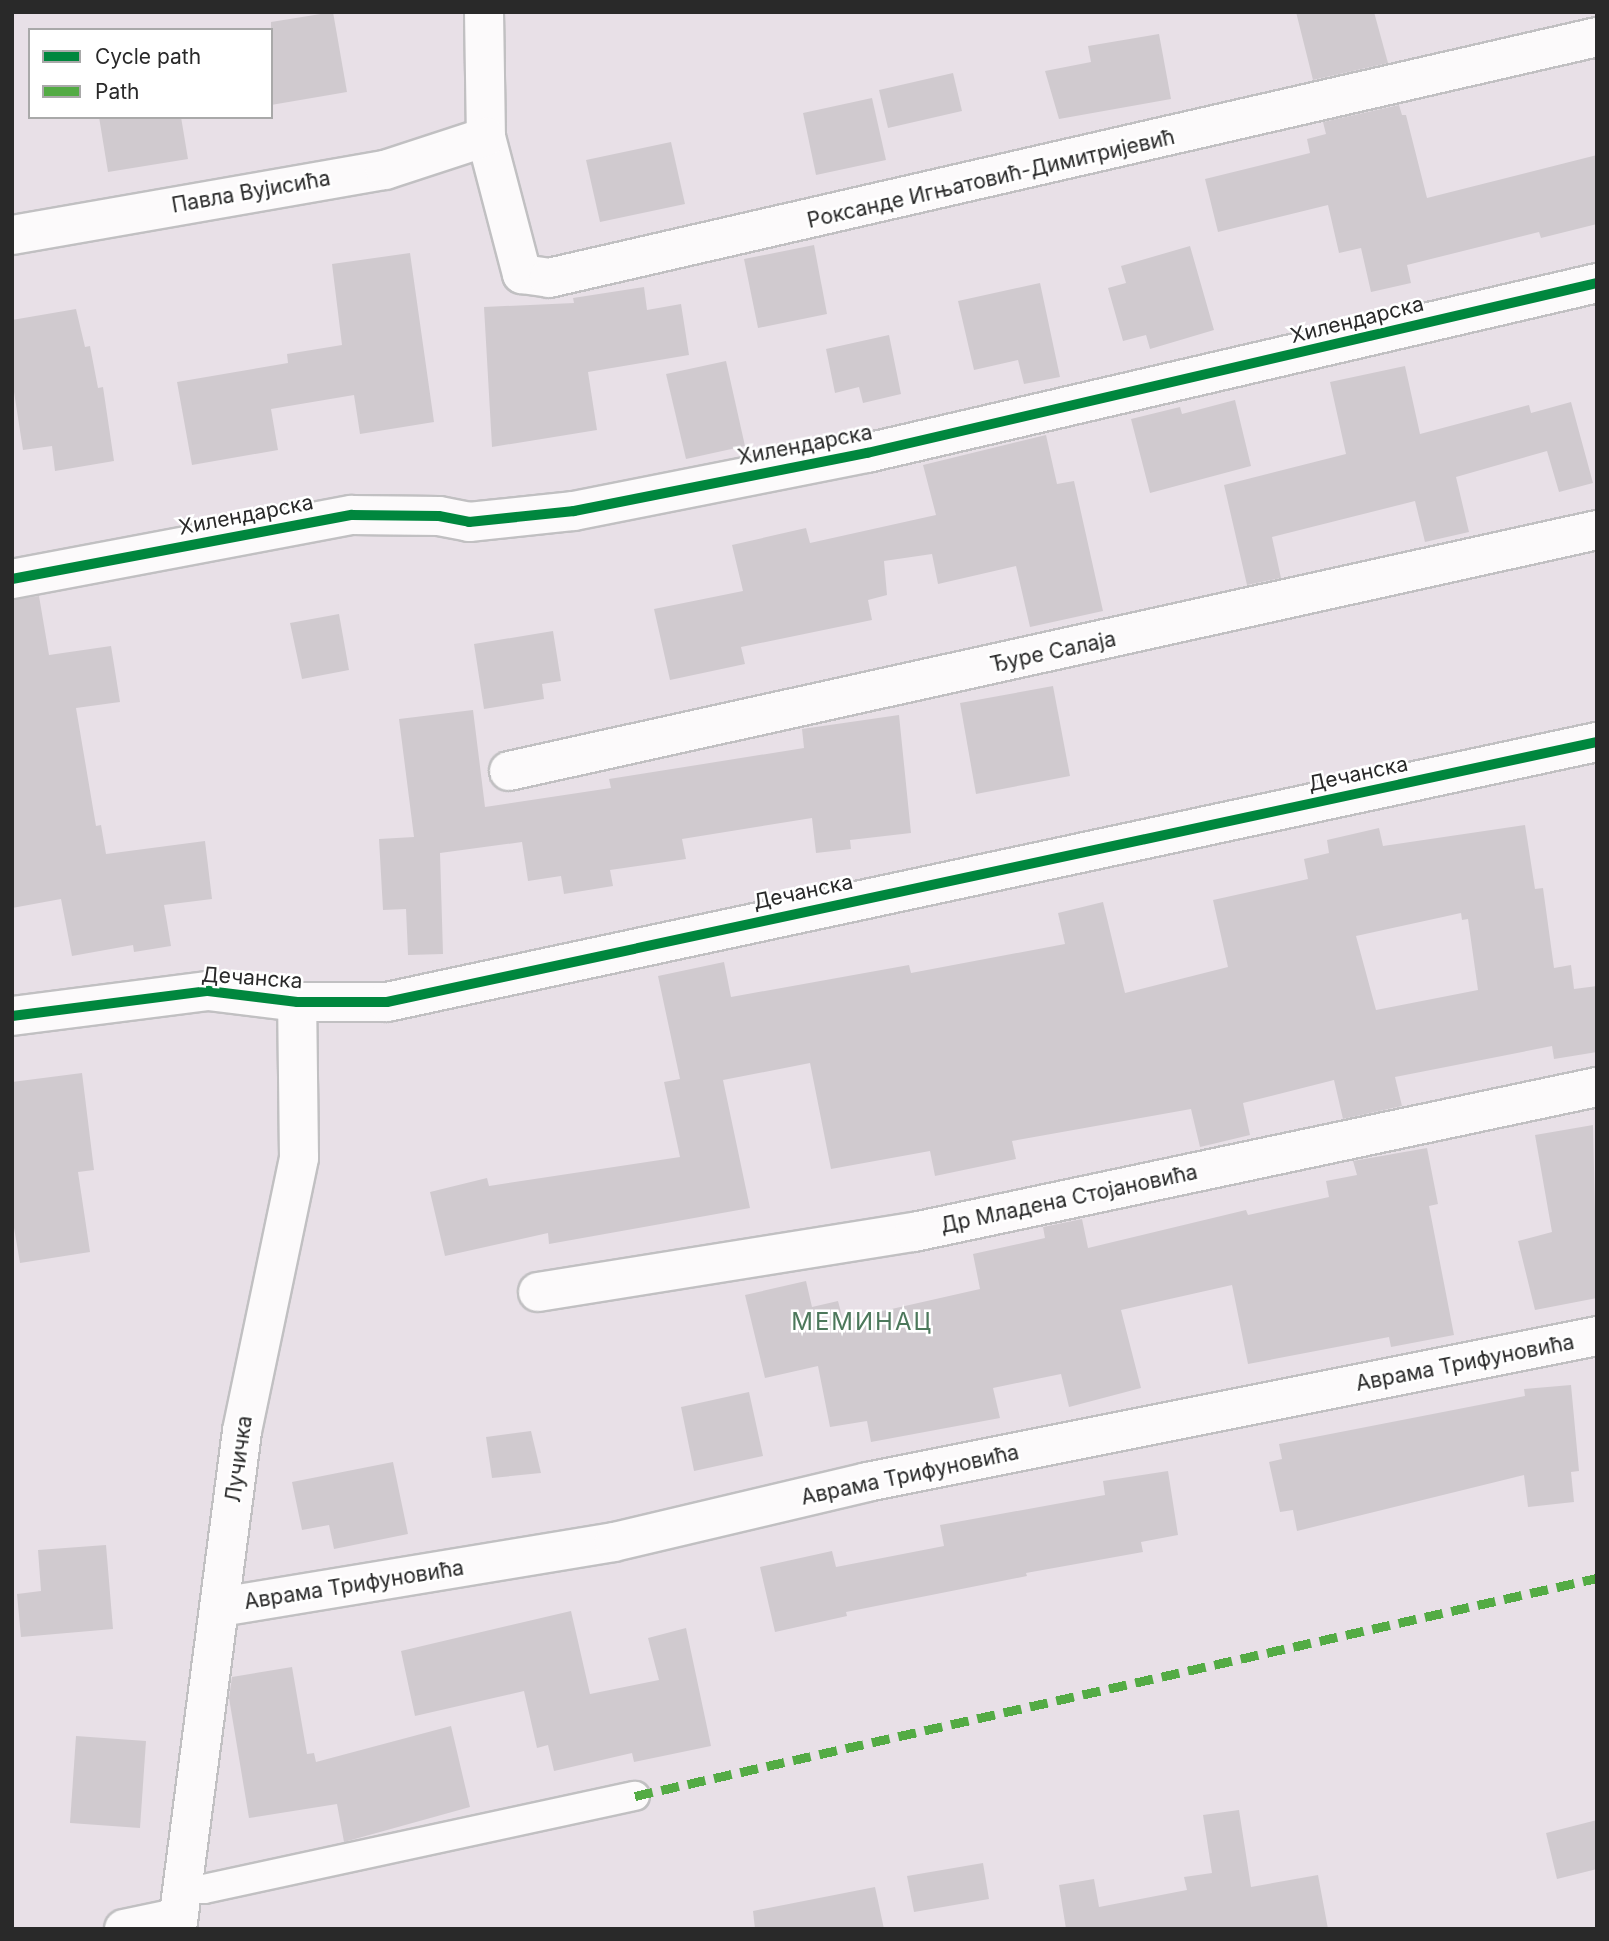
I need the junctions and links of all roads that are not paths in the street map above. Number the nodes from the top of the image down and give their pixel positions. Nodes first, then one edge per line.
1 (484, 12) edge
2 (1597, 37) edge
3 (486, 137) junction
4 (12, 235) edge
5 (1597, 283) edge
6 (1597, 530) edge
7 (12, 579) edge
8 (1597, 742) edge
9 (509, 771) dead end
10 (297, 1002) junction
11 (12, 1016) edge
12 (1597, 1087) edge
13 (538, 1292) dead end
14 (1597, 1336) edge
15 (222, 1606) junction
16 (635, 1796) dead end
17 (178, 1912) edge
18 (124, 1929) edge

1 - 3 street
2 - 3 street, Роксанде Игњатовић-Димитријевић
3 - 4 street, Павла Вујисића
5 - 7 street, Хилендарска
6 - 9 street, Ђуре Салаја
8 - 10 street, Дечанска
10 - 11 street, Дечанска
10 - 15 street, Лучичка
12 - 13 street, Др Младена Стојановића
14 - 15 street, Аврама Трифуновића
15 - 17 street, Лучичка
16 - 17 lane
17 - 18 street

